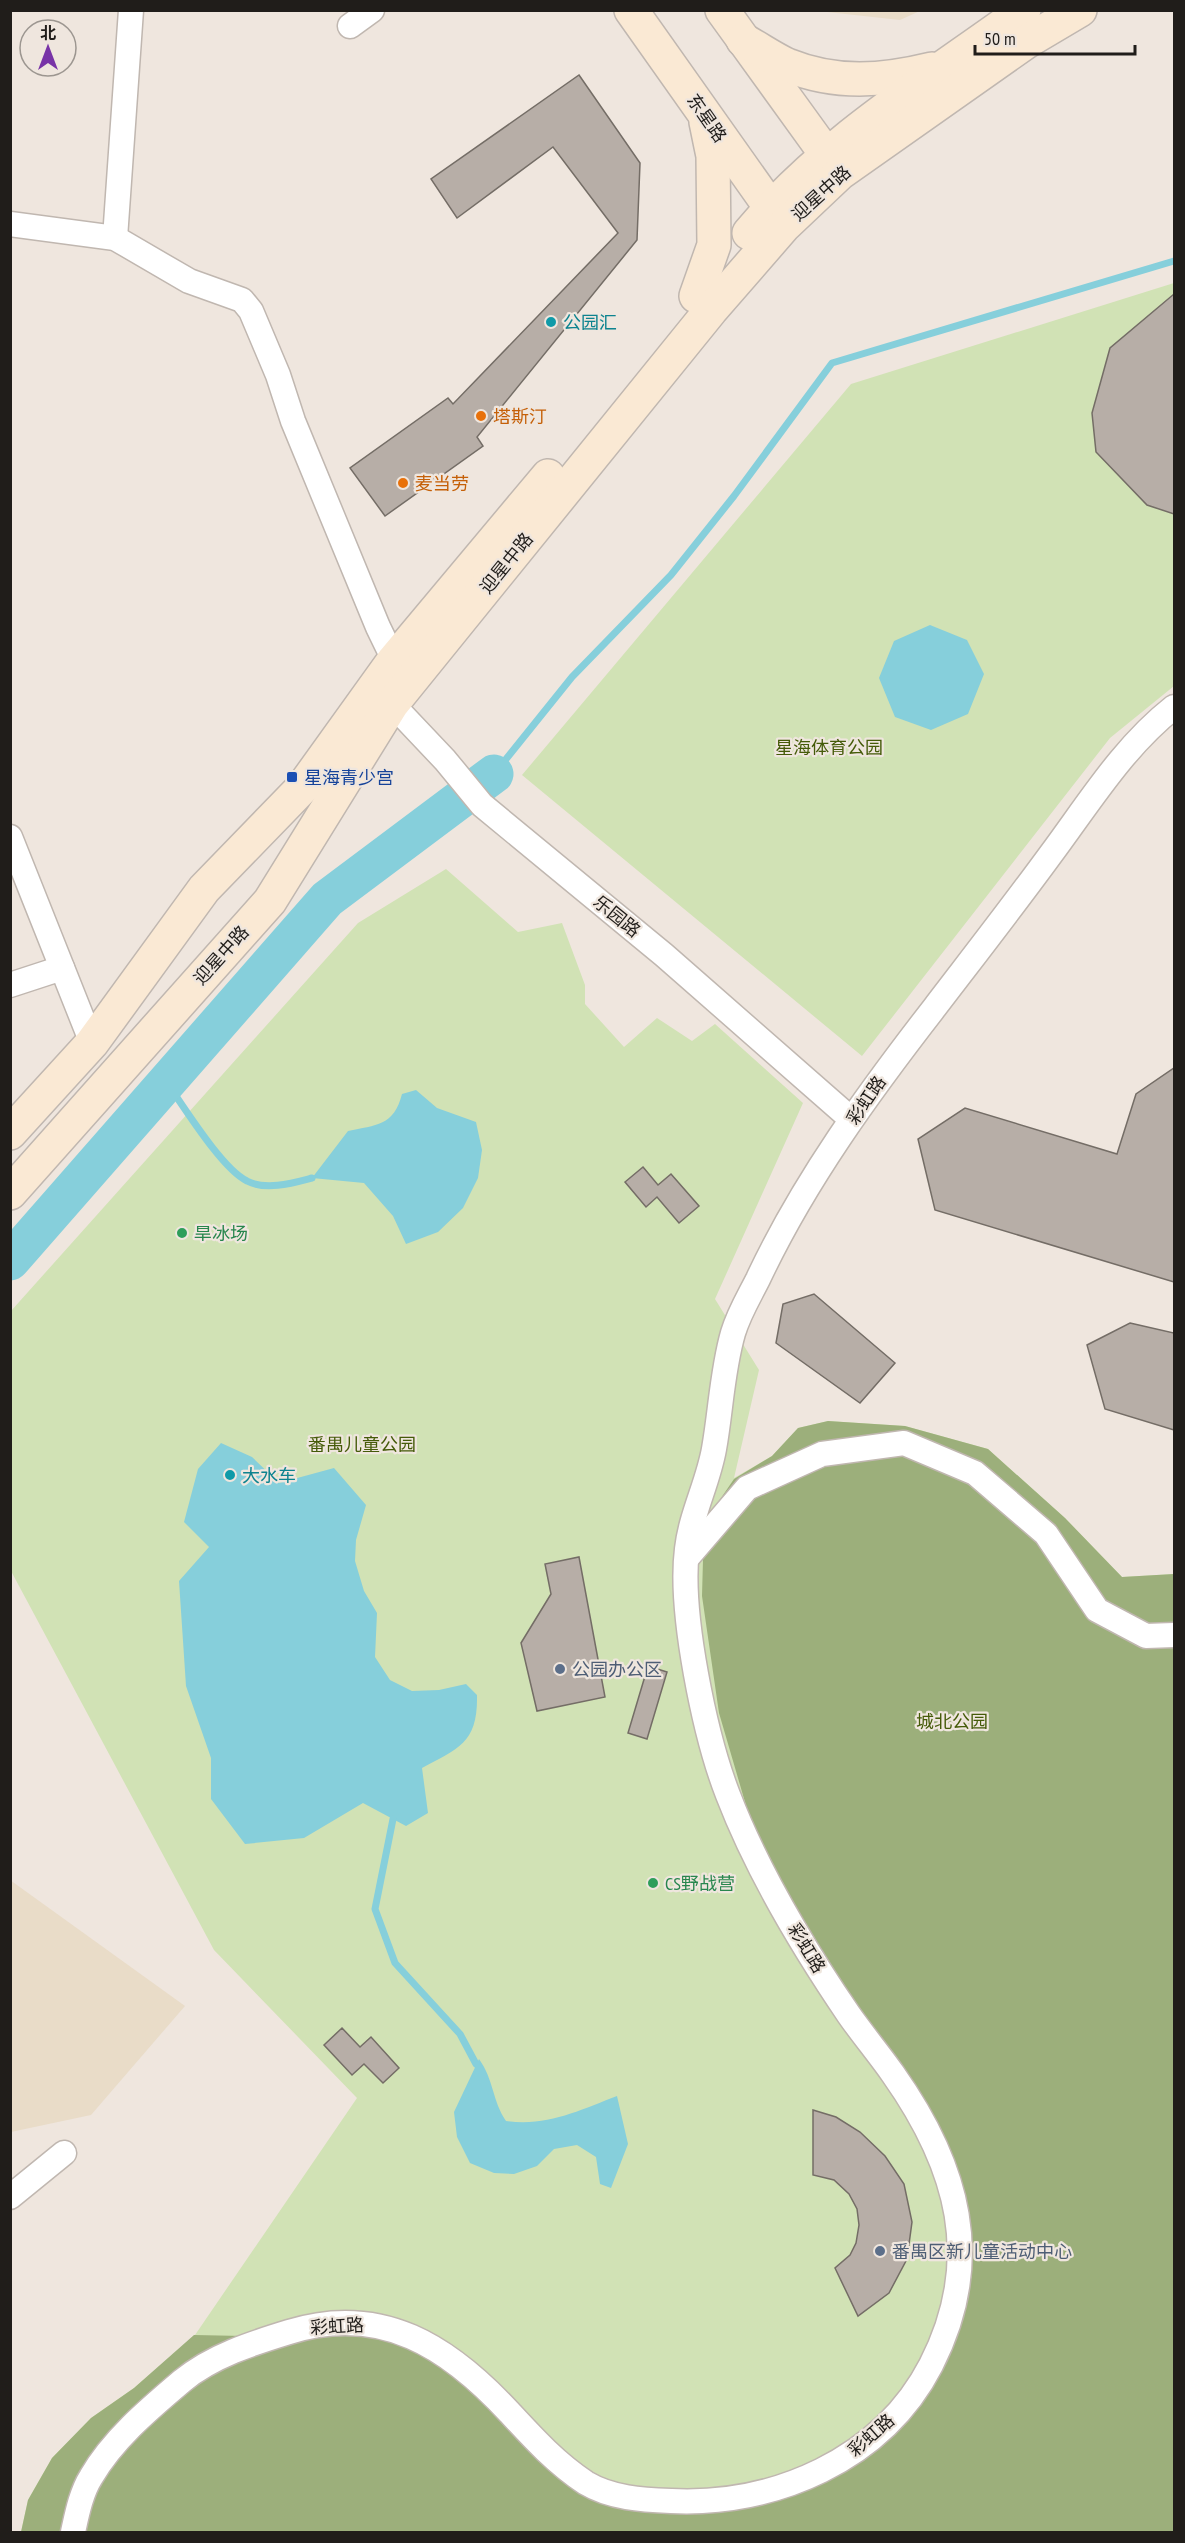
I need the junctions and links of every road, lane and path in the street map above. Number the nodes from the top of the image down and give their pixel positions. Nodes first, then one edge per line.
1 (130, 10) edge
2 (372, 10) edge
3 (631, 10) edge
4 (722, 10) edge
5 (1024, 10) edge
6 (1080, 10) edge
7 (350, 26) dead end
8 (743, 40) junction
9 (950, 64) junction
10 (705, 115) junction
11 (833, 164) junction
12 (777, 217) junction
13 (10, 224) edge
14 (115, 238) junction
15 (696, 297) junction
16 (403, 669) junction
17 (392, 704) junction
18 (1174, 707) edge
19 (10, 837) edge
20 (62, 968) junction
21 (10, 985) edge
22 (92, 1043) junction
23 (851, 1119) junction
24 (10, 1133) edge
25 (10, 1193) edge
26 (687, 1558) junction
27 (1174, 1635) edge
28 (64, 2153) dead end
29 (10, 2197) edge
30 (73, 2532) edge

1 - 14 street
2 - 7 street
3 - 10 street, 东星路
4 - 8 street
5 - 9 street, 迎星中路
6 - 11 street, 迎星中路
8 - 9 street
8 - 11 street
9 - 11 street, 迎星中路
10 - 12 street, 东星路
10 - 15 street
11 - 12 street, 迎星中路
12 - 15 street, 迎星中路
12 - 16 street, 迎星中路
13 - 14 street
14 - 16 street
15 - 16 street, 迎星中路
16 - 17 street, 迎星中路
16 - 22 street, 迎星中路
17 - 23 street, 乐园路
17 - 25 street, 迎星中路
18 - 23 street, 彩虹路
19 - 20 street
20 - 21 street
20 - 22 street
22 - 24 street, 迎星中路
23 - 26 street, 彩虹路
26 - 27 street
26 - 30 street, 彩虹路
28 - 29 street

